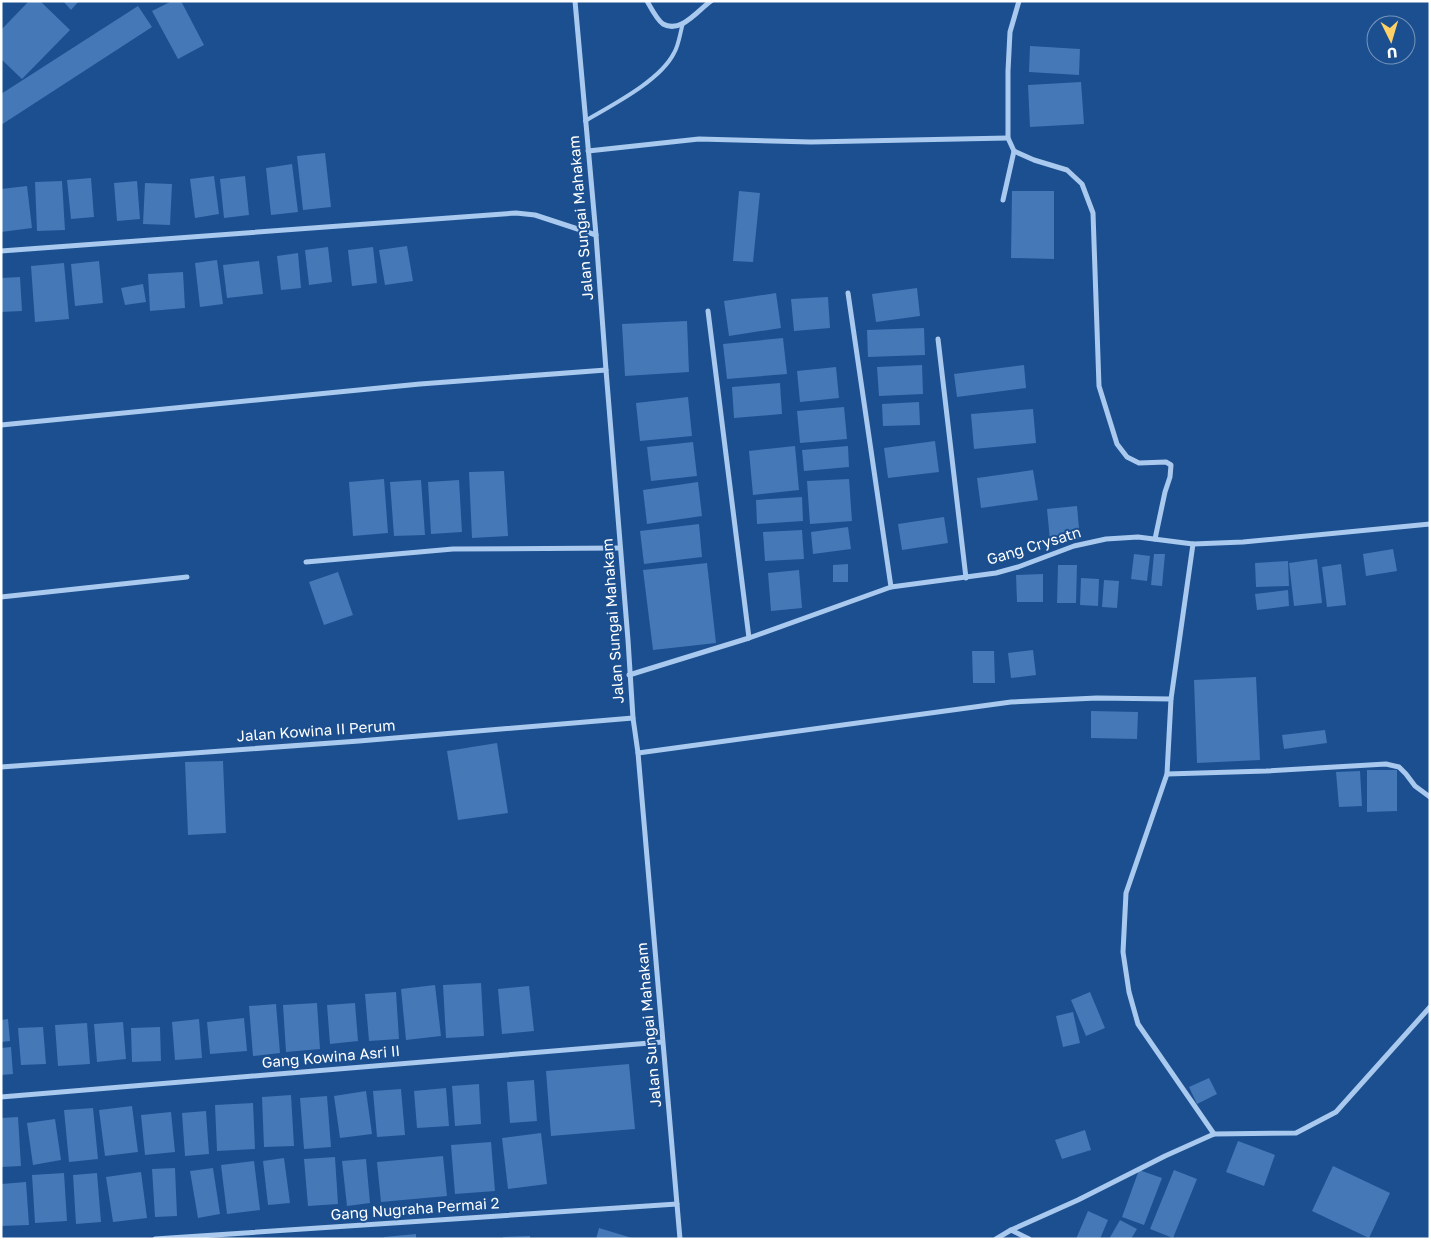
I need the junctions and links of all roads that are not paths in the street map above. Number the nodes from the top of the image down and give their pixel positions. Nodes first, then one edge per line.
1 (575, 1) edge
2 (647, 1) edge
3 (711, 1) edge
4 (1019, 1) edge
5 (683, 23) junction
6 (585, 121) junction
7 (1008, 138) junction
8 (588, 151) junction
9 (1014, 152) junction
10 (1003, 200) dead end
11 (596, 235) junction
12 (1, 251) edge
13 (848, 293) dead end
14 (708, 311) dead end
15 (938, 339) dead end
16 (606, 370) junction
17 (1, 425) edge
18 (1430, 524) edge
19 (1155, 539) junction
20 (1193, 544) junction
21 (620, 548) junction
22 (306, 562) dead end
23 (187, 577) dead end
24 (966, 578) junction
25 (891, 587) junction
26 (1, 597) edge
27 (749, 638) junction
28 (629, 675) junction
29 (1171, 699) junction
30 (633, 718) junction
31 (638, 753) junction
32 (1, 767) edge
33 (1167, 774) junction
34 (1430, 797) edge
35 (1430, 1007) edge
36 (662, 1042) junction
37 (1, 1097) edge
38 (1214, 1134) junction
39 (677, 1204) junction
40 (1011, 1230) junction
41 (155, 1239) edge
42 (680, 1239) edge
43 (996, 1239) edge
44 (1029, 1239) edge

1 - 6 street, Jalan Sungai Mahakam
2 - 5 street
3 - 5 street
4 - 7 street
5 - 6 lane
6 - 8 street, Jalan Sungai Mahakam
7 - 8 street
7 - 9 street
8 - 11 street, Jalan Sungai Mahakam
9 - 10 street
9 - 19 street
11 - 12 street
11 - 16 street, Jalan Sungai Mahakam
13 - 25 street
14 - 27 street
15 - 24 street
16 - 17 street
16 - 21 street, Jalan Sungai Mahakam
18 - 20 street, Gang Crysatn
19 - 20 street, Gang Crysatn
19 - 24 street, Gang Crysatn
20 - 29 street
21 - 22 street
21 - 28 street, Jalan Sungai Mahakam
23 - 26 street
24 - 25 street, Gang Crysatn
25 - 27 street, Gang Crysatn
27 - 28 street, Gang Crysatn
28 - 30 street, Jalan Sungai Mahakam
29 - 31 street
29 - 33 street
30 - 31 street, Jalan Sungai Mahakam
30 - 32 street, Jalan Kowina II Perum
31 - 36 street, Jalan Sungai Mahakam
33 - 34 street
33 - 38 street
35 - 38 street
36 - 37 street, Gang Kowina Asri II
36 - 39 street, Jalan Sungai Mahakam
38 - 40 street
39 - 41 street, Gang Nugraha Permai 2
39 - 42 street, Jalan Sungai Mahakam
40 - 43 street
40 - 44 street

